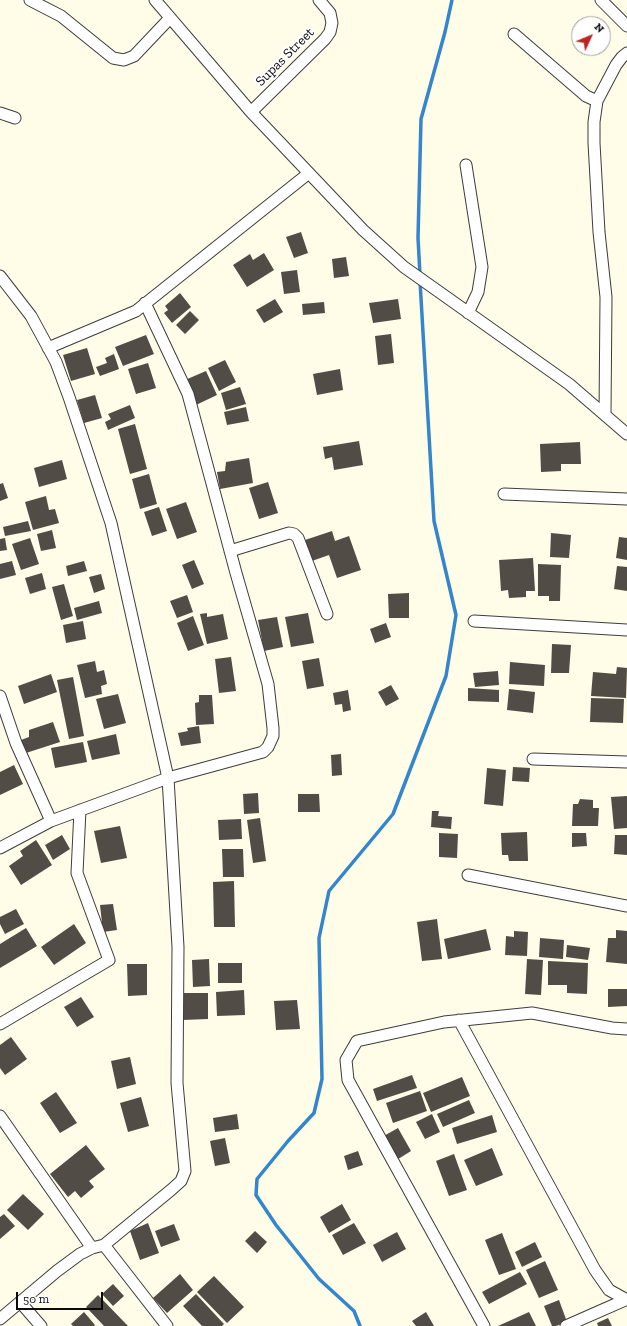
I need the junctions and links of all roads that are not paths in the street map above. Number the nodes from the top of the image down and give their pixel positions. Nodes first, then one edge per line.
1 (30, 0) edge
2 (155, 0) edge
3 (319, 0) edge
4 (601, 0) edge
5 (170, 18) junction
6 (627, 26) edge
7 (514, 34) dead end
8 (627, 53) edge
9 (597, 101) junction
10 (251, 112) junction
11 (0, 113) edge
12 (15, 118) dead end
13 (466, 165) dead end
14 (309, 173) junction
15 (0, 276) edge
16 (145, 304) junction
17 (468, 313) junction
18 (48, 348) junction
19 (605, 415) junction
20 (627, 434) edge
21 (504, 494) dead end
22 (627, 499) edge
23 (230, 550) junction
24 (327, 614) dead end
25 (474, 621) dead end
26 (627, 630) edge
27 (0, 696) edge
28 (533, 759) dead end
29 (627, 762) edge
30 (168, 778) junction
31 (80, 810) junction
32 (50, 821) junction
33 (0, 848) edge
34 (468, 875) dead end
35 (627, 906) edge
36 (459, 1020) junction
37 (0, 1024) edge
38 (627, 1029) edge
39 (0, 1116) edge
40 (104, 1245) junction
41 (92, 1248) junction
42 (626, 1300) edge
43 (20, 1302) junction
44 (0, 1319) edge
45 (41, 1326) edge
46 (167, 1326) edge
47 (484, 1326) edge
48 (566, 1326) edge

1 - 5 street
2 - 5 street
3 - 10 street, Supas Street
4 - 6 street
5 - 10 street
7 - 9 street
8 - 9 street
9 - 19 street
10 - 14 street
11 - 12 street
13 - 17 street
14 - 16 street
14 - 17 street
15 - 18 street
16 - 18 street
16 - 23 street
17 - 19 street
18 - 30 street
19 - 20 street
21 - 22 street
23 - 24 street
23 - 30 street
25 - 26 street
27 - 32 street
28 - 29 street
30 - 31 street
30 - 40 street
31 - 32 street
31 - 37 street
32 - 33 street
34 - 35 street
36 - 38 street
36 - 42 street
36 - 47 street
39 - 41 street
40 - 41 street
40 - 46 street
41 - 43 street
42 - 48 street
43 - 44 street
43 - 45 street

